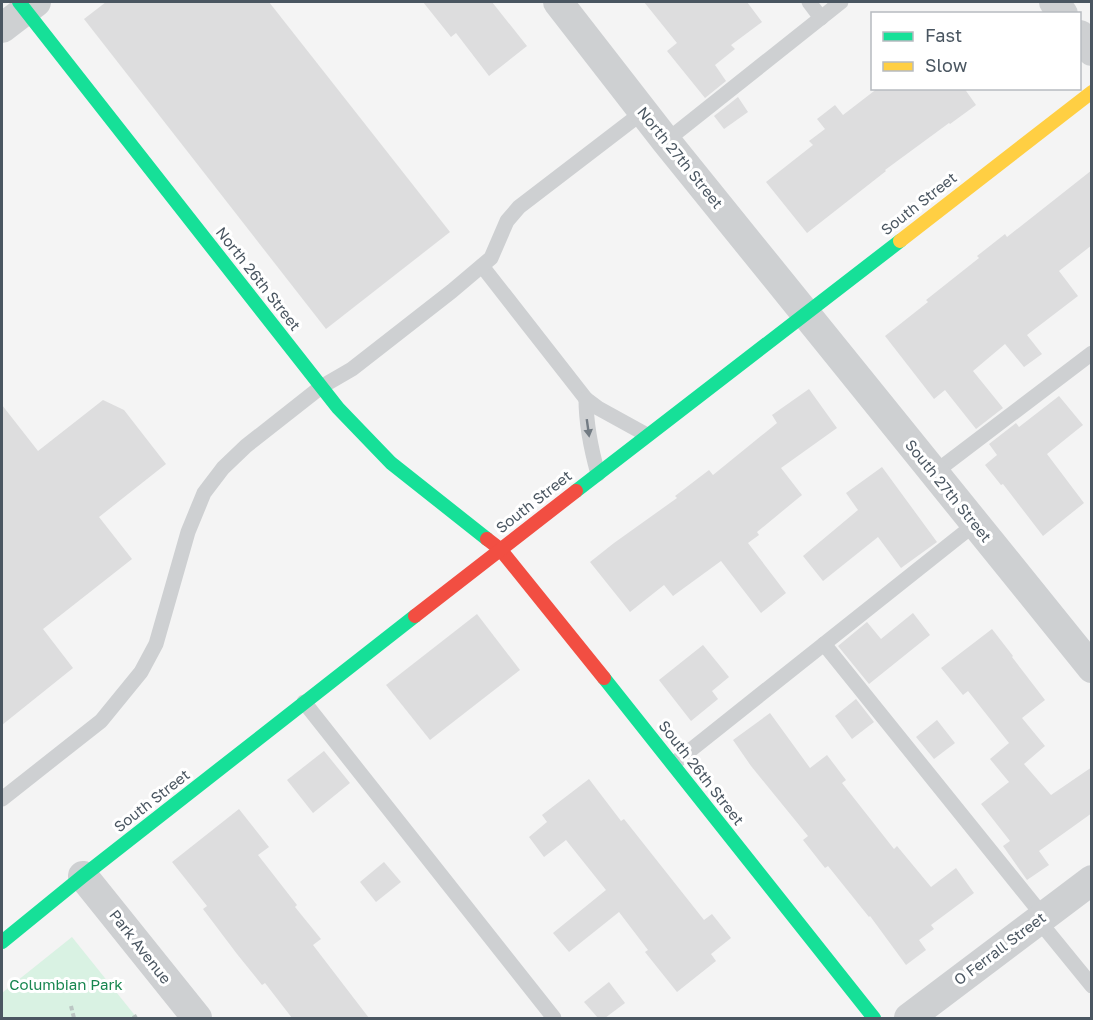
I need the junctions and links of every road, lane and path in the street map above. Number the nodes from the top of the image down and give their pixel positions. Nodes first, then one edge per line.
1 (558, 2) edge
2 (808, 2) edge
3 (841, 2) edge
4 (27, 4) edge
5 (821, 18) junction
6 (2, 28) edge
7 (1081, 36) edge
8 (1092, 51) edge
9 (1092, 92) edge
10 (643, 112) junction
11 (666, 141) junction
12 (482, 266) junction
13 (805, 313) junction
14 (1092, 353) edge
15 (321, 387) junction
16 (586, 399) junction
17 (647, 435) junction
18 (934, 473) junction
19 (598, 474) junction
20 (975, 524) junction
21 (500, 549) junction
22 (824, 644) junction
23 (1092, 668) edge
24 (304, 702) junction
25 (673, 764) junction
26 (2, 799) edge
27 (83, 876) junction
28 (1092, 880) edge
29 (1041, 919) junction
30 (2, 942) edge
31 (1092, 986) edge
32 (71, 1006) dead end
33 (138, 1015) dead end
34 (74, 1018) edge
35 (133, 1018) edge
36 (197, 1018) edge
37 (554, 1018) edge
38 (874, 1018) edge
39 (909, 1018) edge

1 - 10 street, North 27th Street
2 - 5 lane
3 - 5 lane
4 - 6 street
4 - 15 main road, North 26th Street
5 - 11 lane
7 - 8 street
9 - 13 main road, South Street
10 - 11 street, North 27th Street
10 - 12 lane
11 - 13 street, North 27th Street
12 - 15 lane
12 - 16 lane
13 - 17 main road, South Street
13 - 18 street, South 27th Street
14 - 18 lane
15 - 21 main road, North 26th Street
15 - 26 lane
16 - 17 lane
16 -> 19 lane
17 - 19 main road, South Street
18 - 20 street, South 27th Street
19 - 21 main road, South Street
20 - 22 lane
20 - 23 street, South 27th Street
21 - 24 main road, South Street
21 - 25 main road, South 26th Street
22 - 25 lane
22 - 29 lane
24 - 27 main road, South Street
24 - 37 lane
25 - 38 main road, South 26th Street
27 - 30 main road, South Street
27 - 36 street, Park Avenue
28 - 29 street, O Ferrall Street
29 - 31 lane
29 - 39 street, O Ferrall Street
32 - 34 path
33 - 35 path

